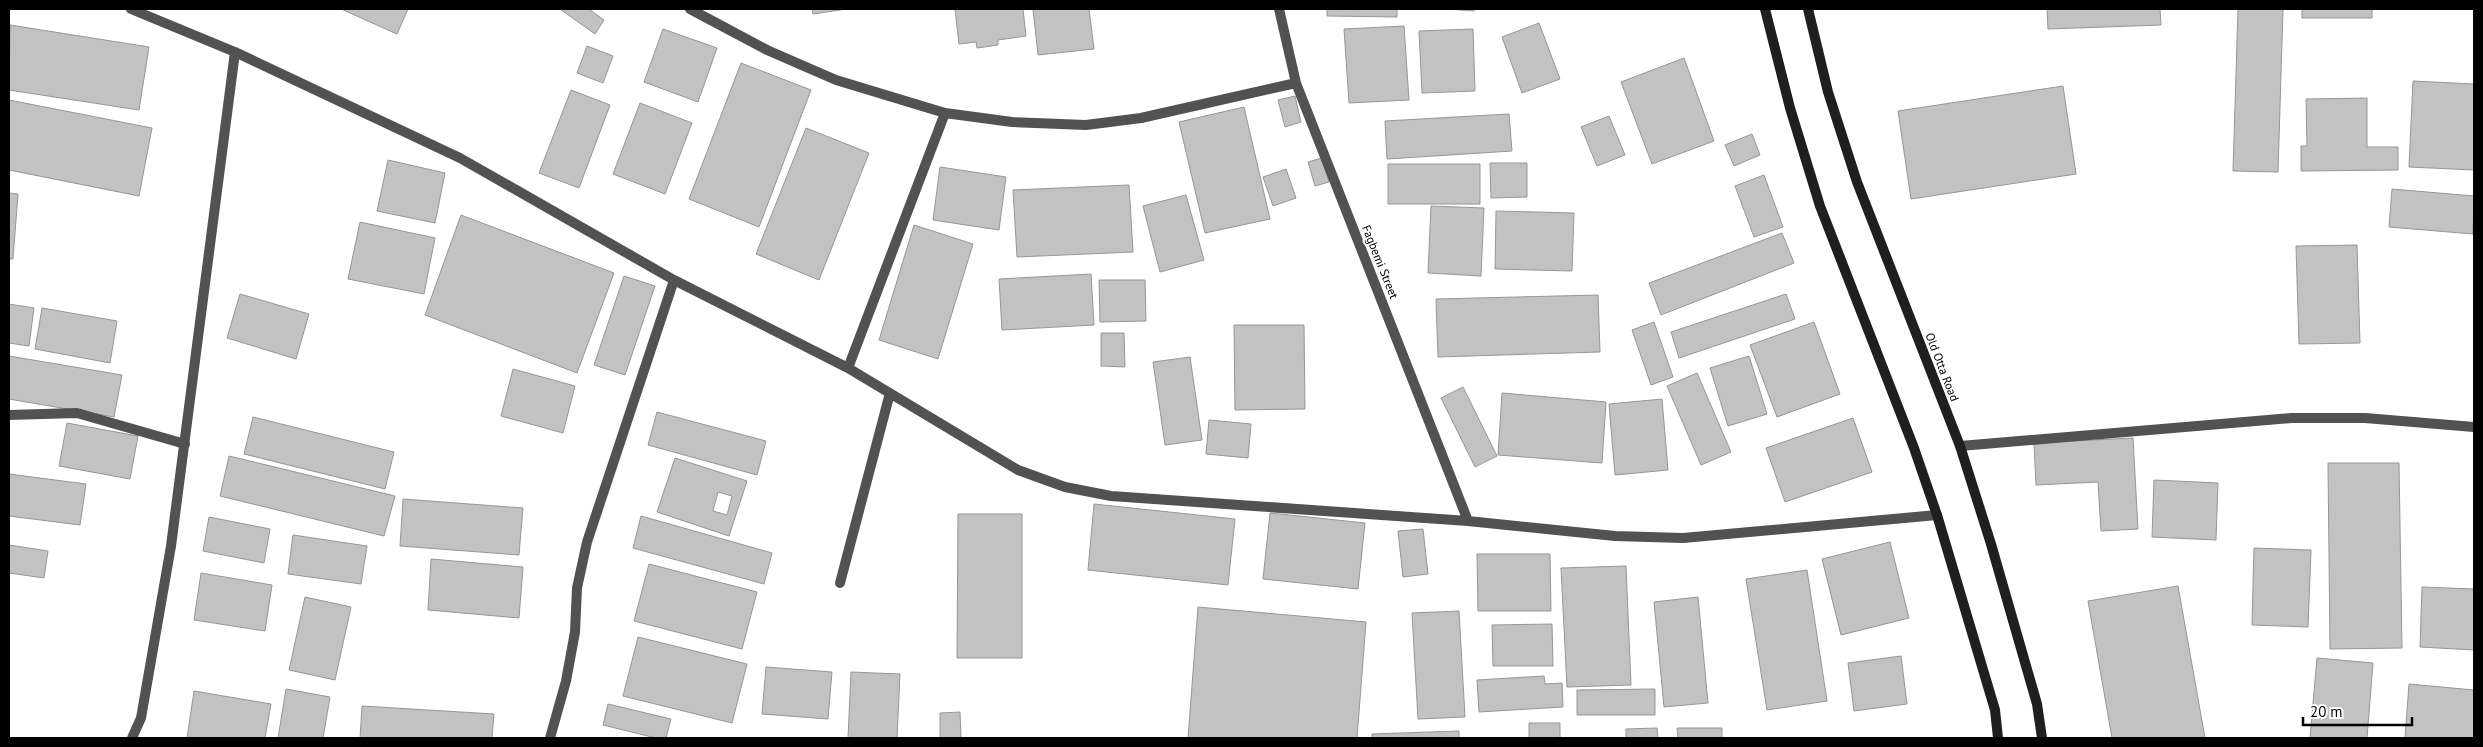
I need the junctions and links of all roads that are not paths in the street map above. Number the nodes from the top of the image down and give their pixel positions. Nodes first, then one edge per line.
1 (131, 9) edge
2 (690, 9) edge
3 (1279, 9) edge
4 (1765, 9) edge
5 (1808, 9) edge
6 (235, 52) junction
7 (1296, 83) junction
8 (945, 114) junction
9 (674, 280) junction
10 (848, 368) junction
11 (890, 393) junction
12 (9, 414) edge
13 (2474, 427) edge
14 (184, 444) junction
15 (1960, 446) junction
16 (1937, 515) junction
17 (1468, 521) junction
18 (840, 583) dead end
19 (132, 738) edge
20 (550, 738) edge
21 (1998, 738) edge
22 (2042, 738) edge

1 - 6 street
2 - 8 street
3 - 7 street, Fagbemi Street
4 - 16 street
5 - 15 street, Old Otta Road
6 - 9 street
6 - 14 street
7 - 8 street
7 - 17 street, Fagbemi Street
8 - 10 street
9 - 10 street
9 - 20 street
10 - 11 street
11 - 17 street
11 - 18 street
12 - 14 street
13 - 15 street
14 - 19 street
15 - 22 street, Old Otta Road
16 - 17 street
16 - 21 street

